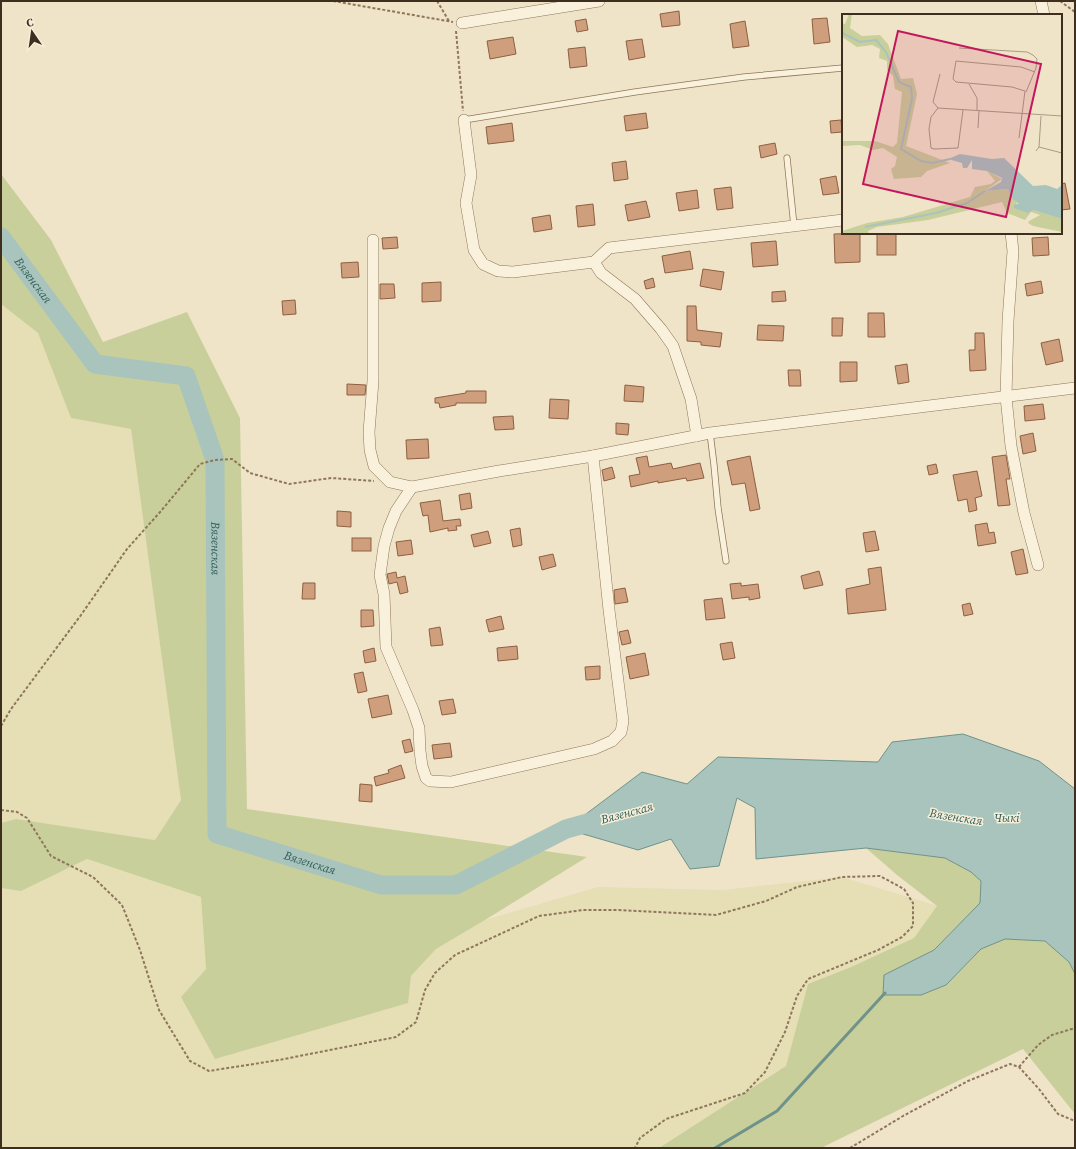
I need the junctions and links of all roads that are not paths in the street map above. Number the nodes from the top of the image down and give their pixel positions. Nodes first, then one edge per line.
1 (600, 1) edge
2 (1041, 1) edge
3 (1044, 14) edge
4 (462, 23) road end
5 (842, 68) edge
6 (464, 120) joint
7 (787, 158) dead end
8 (842, 220) edge
9 (794, 226) junction
10 (1012, 234) edge
11 (373, 240) dead end
12 (594, 262) junction
13 (1075, 388) edge
14 (1006, 397) junction
15 (710, 433) junction
16 (697, 436) junction
17 (593, 456) junction
18 (412, 487) junction
19 (726, 561) dead end
20 (1038, 566) dead end

1 - 4 street
2 - 3 street
5 - 6 lane
6 - 12 street
7 - 9 lane
8 - 9 street
9 - 12 street
10 - 14 street
11 - 18 street
12 - 16 street
13 - 14 street
14 - 15 street
14 - 20 street
15 - 16 street
15 - 19 lane
16 - 17 street
17 - 18 street
17 - 18 street

